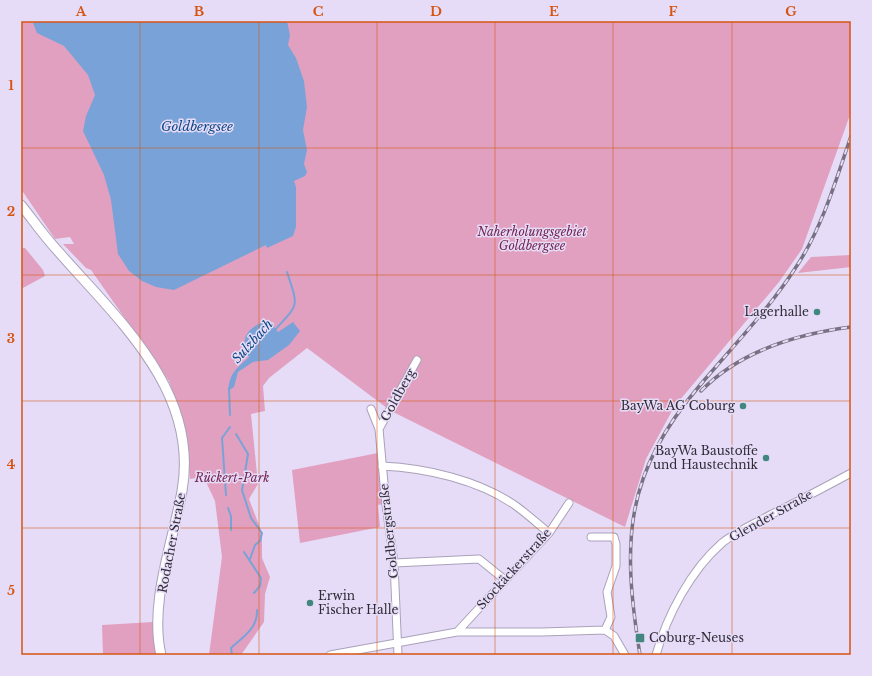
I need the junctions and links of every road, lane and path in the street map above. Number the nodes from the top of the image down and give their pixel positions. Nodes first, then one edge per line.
1 (21, 205) edge
2 (417, 360) dead end
3 (371, 409) dead end
4 (378, 429) junction
5 (382, 466) junction
6 (851, 473) edge
7 (569, 503) dead end
8 (548, 533) junction
9 (591, 537) dead end
10 (394, 563) junction
11 (505, 580) junction
12 (606, 630) junction
13 (457, 632) junction
14 (398, 642) junction
15 (161, 655) edge
16 (330, 655) edge
17 (398, 655) edge
18 (625, 655) edge
19 (656, 655) edge

1 - 15 street, Rodacher Straße
2 - 4 street, Goldberg
3 - 4 street, Goldbergstraße
4 - 5 street, Goldbergstraße
5 - 8 street
5 - 10 street, Goldbergstraße
6 - 19 street, Glender Straße
7 - 8 street, Stockäckerstraße
8 - 11 street, Stockäckerstraße
9 - 12 street
10 - 11 street
10 - 14 street, Goldbergstraße
11 - 13 street, Stockäckerstraße
12 - 13 street
12 - 18 street
13 - 14 street
14 - 16 street
14 - 17 street, Goldbergstraße

